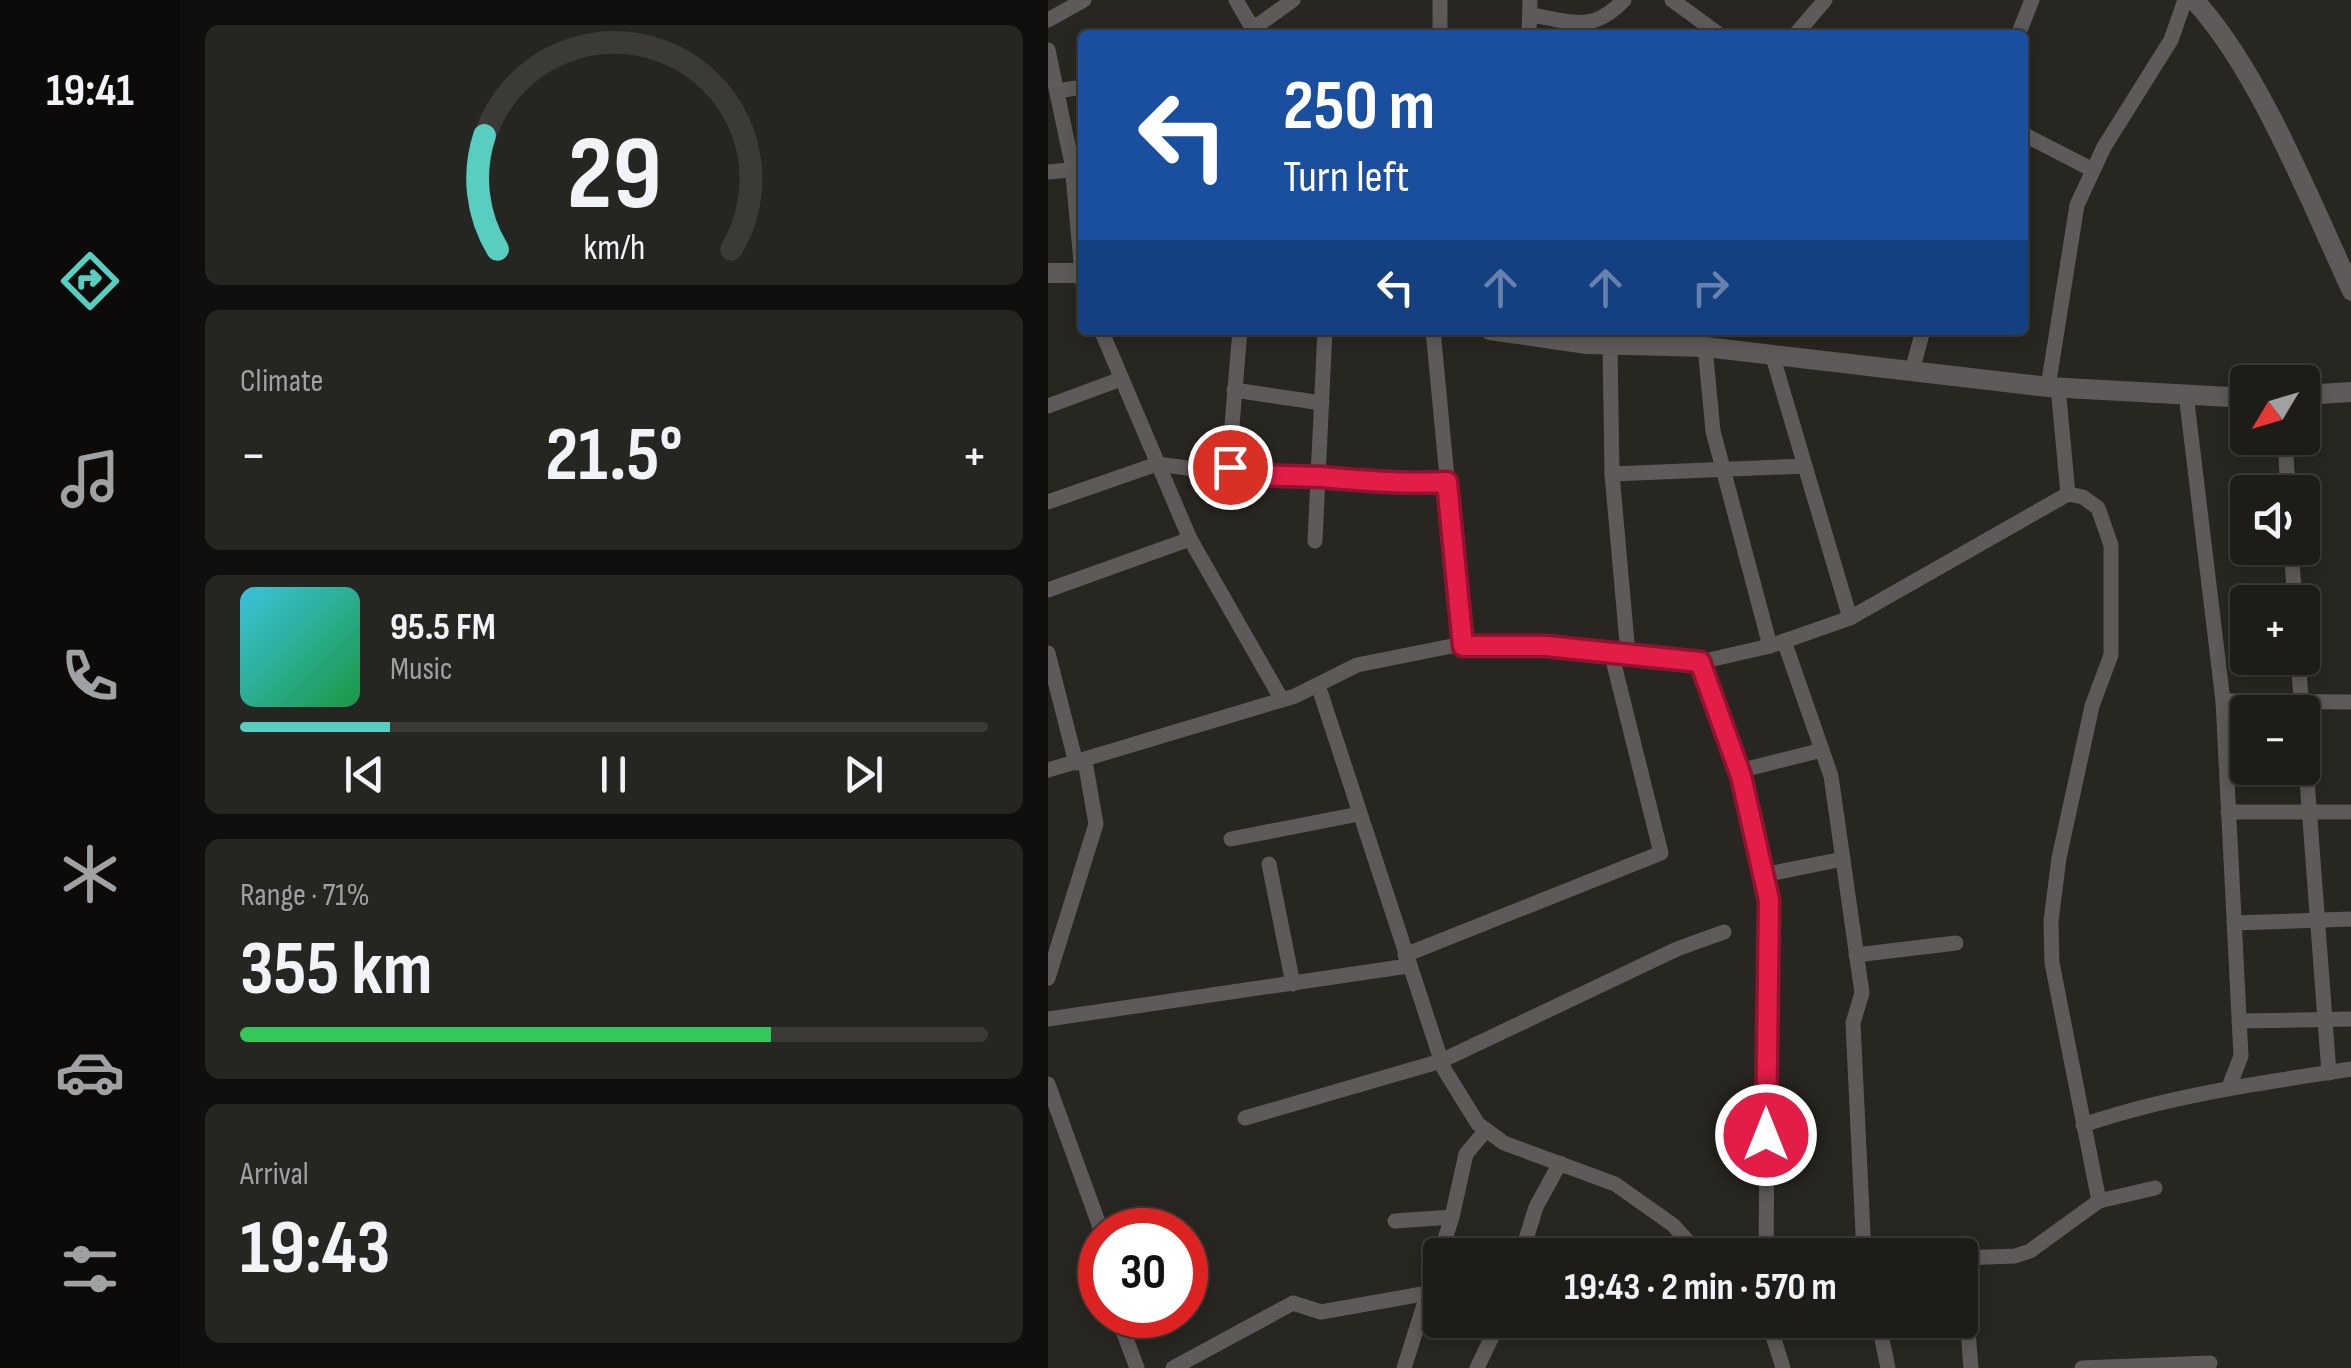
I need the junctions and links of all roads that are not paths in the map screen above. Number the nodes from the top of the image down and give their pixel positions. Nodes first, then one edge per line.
1 (1084, 0) edge
2 (1236, 0) edge
3 (1292, 0) edge
4 (1440, 0) edge
5 (1624, 0) edge
6 (1672, 0) edge
7 (1825, 0) edge
8 (2032, 0) edge
9 (2185, 0) edge
10 (2194, 0) edge
11 (1530, 8) edge
12 (1048, 20) edge
13 (1440, 30) edge
14 (1713, 30) edge
15 (1799, 30) edge
16 (2020, 30) edge
17 (1048, 50) edge
18 (1078, 89) edge
19 (1057, 91) junction
20 (2028, 137) edge
21 (1078, 169) edge
22 (2093, 170) junction
23 (1048, 172) edge
24 (1048, 273) edge
25 (1078, 277) edge
26 (2352, 291) edge
27 (1103, 335) edge
28 (1240, 335) edge
29 (1325, 335) edge
30 (1432, 335) edge
31 (1561, 335) edge
32 (1922, 335) edge
33 (1590, 337) edge
34 (1610, 345) junction
35 (1705, 347) junction
36 (1772, 354) junction
37 (1912, 371) junction
38 (1120, 379) junction
39 (2053, 387) junction
40 (1234, 390) junction
41 (2352, 392) edge
42 (2186, 394) junction
43 (2320, 394) edge
44 (2230, 397) edge
45 (1322, 403) junction
46 (1048, 406) edge
47 (1157, 464) junction
48 (1804, 466) junction
49 (1724, 472) junction
50 (1228, 473) junction
51 (1612, 474) junction
52 (1319, 477) junction
53 (1447, 482) junction
54 (2068, 494) junction
55 (1048, 502) edge
56 (1190, 540) junction
57 (1315, 541) dead end
58 (1048, 590) edge
59 (1850, 618) junction
60 (1777, 644) junction
61 (1463, 646) junction
62 (1048, 653) edge
63 (1619, 653) junction
64 (1700, 662) junction
65 (1318, 685) junction
66 (1282, 700) junction
67 (2222, 700) junction
68 (2230, 701) edge
69 (2352, 702) edge
70 (2320, 705) edge
71 (1822, 750) junction
72 (1080, 762) junction
73 (1048, 770) edge
74 (1739, 771) junction
75 (2308, 785) edge
76 (2228, 812) junction
77 (2310, 812) junction
78 (2352, 812) edge
79 (1359, 814) junction
80 (1231, 840) dead end
81 (1843, 859) junction
82 (1269, 864) dead end
83 (1764, 875) junction
84 (2319, 918) junction
85 (2352, 919) edge
86 (2234, 922) junction
87 (1724, 932) dead end
88 (1956, 942) dead end
89 (1856, 955) junction
90 (1406, 961) junction
91 (1048, 978) edge
92 (1292, 984) junction
93 (2352, 1018) edge
94 (1048, 1019) edge
95 (2326, 1020) junction
96 (2239, 1021) junction
97 (2241, 1056) junction
98 (1441, 1061) junction
99 (2352, 1069) edge
100 (2329, 1073) junction
101 (1048, 1084) edge
102 (2257, 1085) junction
103 (2229, 1086) junction
104 (1245, 1118) dead end
105 (2083, 1125) junction
106 (1486, 1130) junction
107 (1560, 1164) junction
108 (2155, 1188) dead end
109 (2099, 1202) junction
110 (1094, 1208) edge
111 (1452, 1217) junction
112 (1395, 1221) dead end
113 (1445, 1238) edge
114 (1526, 1238) edge
115 (1685, 1238) edge
116 (1766, 1238) edge
117 (1863, 1238) edge
118 (1978, 1257) edge
119 (1423, 1294) edge
120 (1423, 1309) edge
121 (1126, 1338) edge
122 (1491, 1338) edge
123 (1773, 1338) edge
124 (1882, 1338) edge
125 (1968, 1338) edge
126 (2210, 1363) dead end
127 (1137, 1368) edge
128 (1173, 1368) edge
129 (1404, 1368) edge
130 (1477, 1368) edge
131 (1782, 1368) edge
132 (1888, 1368) edge
133 (1971, 1368) edge
134 (2082, 1368) edge

1 - 12 street
2 - 3 street
4 - 13 street
5 - 11 street
6 - 14 street
7 - 15 street
8 - 16 street
9 - 22 street
10 - 26 street
17 - 19 street
18 - 19 street
19 - 21 street
20 - 22 street
21 - 23 street
22 - 39 street
24 - 25 street
27 - 38 street
28 - 40 street
29 - 45 street
30 - 53 street
31 - 33 street
32 - 37 street
33 - 34 street
34 - 35 street
34 - 51 street
35 - 36 street
35 - 49 street
36 - 37 street
36 - 48 street
37 - 39 street
38 - 46 street
38 - 47 street
39 - 42 street
39 - 54 street
40 - 45 street
40 - 50 street
41 - 43 street
42 - 44 street
42 - 67 street
45 - 52 street
47 - 50 street
47 - 55 street
47 - 56 street
48 - 49 street
48 - 59 street
49 - 51 street
49 - 60 street
50 - 52 street
51 - 63 street
52 - 53 street
52 - 57 street
53 - 61 street
54 - 59 street
54 - 105 street
56 - 58 street
56 - 66 street
59 - 60 street
60 - 64 street
60 - 71 street
61 - 63 street
61 - 65 street
62 - 72 street
63 - 64 street
63 - 90 street
64 - 74 street
65 - 66 street
65 - 79 street
66 - 72 street
67 - 68 street
67 - 76 street
69 - 70 street
71 - 74 street
71 - 81 street
72 - 73 street
72 - 91 street
74 - 83 street
75 - 77 street
76 - 77 street
76 - 86 street
77 - 78 street
77 - 84 street
79 - 80 street
79 - 90 street
81 - 83 street
81 - 89 street
82 - 92 street
83 - 116 street
84 - 85 street
84 - 86 street
84 - 95 street
86 - 96 street
87 - 98 street
88 - 89 street
89 - 117 street
90 - 92 street
90 - 98 street
92 - 94 street
93 - 95 street
95 - 96 street
95 - 100 street
96 - 97 street
97 - 102 street
97 - 103 street
98 - 104 street
98 - 106 street
99 - 100 street
100 - 102 street
101 - 110 street
102 - 103 street
103 - 105 street
105 - 109 street
106 - 107 street
106 - 111 street
107 - 114 street
107 - 115 street
108 - 109 street
109 - 118 street
111 - 112 street
111 - 113 street
119 - 128 street
120 - 129 street
121 - 127 street
122 - 130 street
123 - 131 street
124 - 132 street
125 - 133 street
126 - 134 street

